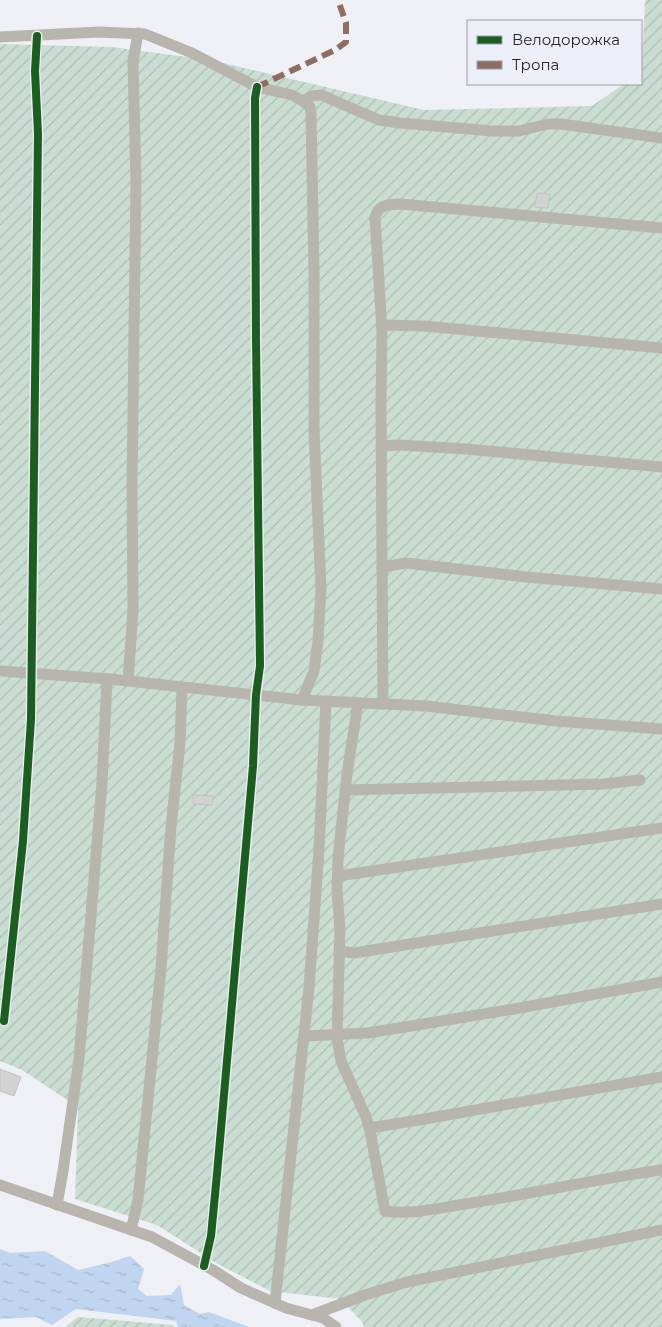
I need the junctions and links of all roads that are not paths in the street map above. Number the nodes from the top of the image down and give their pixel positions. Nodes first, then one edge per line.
1 (138, 33) junction
2 (37, 36) junction
3 (0, 37) edge
4 (257, 87) junction
5 (303, 101) junction
6 (662, 138) edge
7 (662, 228) edge
8 (381, 325) junction
9 (662, 348) edge
10 (381, 446) junction
11 (662, 467) edge
12 (382, 567) junction
13 (662, 589) edge
14 (0, 671) edge
15 (33, 673) junction
16 (107, 678) junction
17 (128, 681) junction
18 (182, 688) junction
19 (256, 695) junction
20 (302, 700) junction
21 (326, 701) junction
22 (358, 703) junction
23 (383, 704) junction
24 (662, 730) edge
25 (640, 780) dead end
26 (345, 790) junction
27 (662, 828) edge
28 (338, 876) junction
29 (662, 904) edge
30 (339, 951) junction
31 (662, 982) edge
32 (4, 1021) dead end
33 (337, 1034) junction
34 (304, 1036) junction
35 (662, 1077) edge
36 (369, 1128) junction
37 (662, 1170) edge
38 (0, 1185) edge
39 (57, 1205) junction
40 (131, 1230) junction
41 (662, 1230) edge
42 (204, 1266) junction
43 (275, 1303) junction
44 (312, 1315) junction
45 (336, 1327) edge

1 - 2 street
1 - 4 street
1 - 17 street
2 - 3 street
2 - 15 street
4 - 5 street
4 - 19 street
5 - 6 street
5 - 20 street
7 - 8 street
8 - 9 street
8 - 10 street
10 - 11 street
10 - 12 street
12 - 13 street
12 - 23 street
14 - 15 street
15 - 16 street
15 - 32 street
16 - 17 street
16 - 39 street
17 - 18 street
18 - 19 street
18 - 40 street
19 - 20 street
19 - 42 street
20 - 21 street
21 - 22 street
21 - 34 street
22 - 23 street
22 - 26 street
23 - 24 street
25 - 26 street
26 - 28 street
27 - 28 street
28 - 30 street
29 - 30 street
30 - 33 street
31 - 33 street
33 - 34 street
33 - 36 street
34 - 43 street
35 - 36 street
36 - 37 street
38 - 39 street
39 - 40 street
40 - 42 street
41 - 44 street
42 - 43 street
43 - 44 street
44 - 45 street

